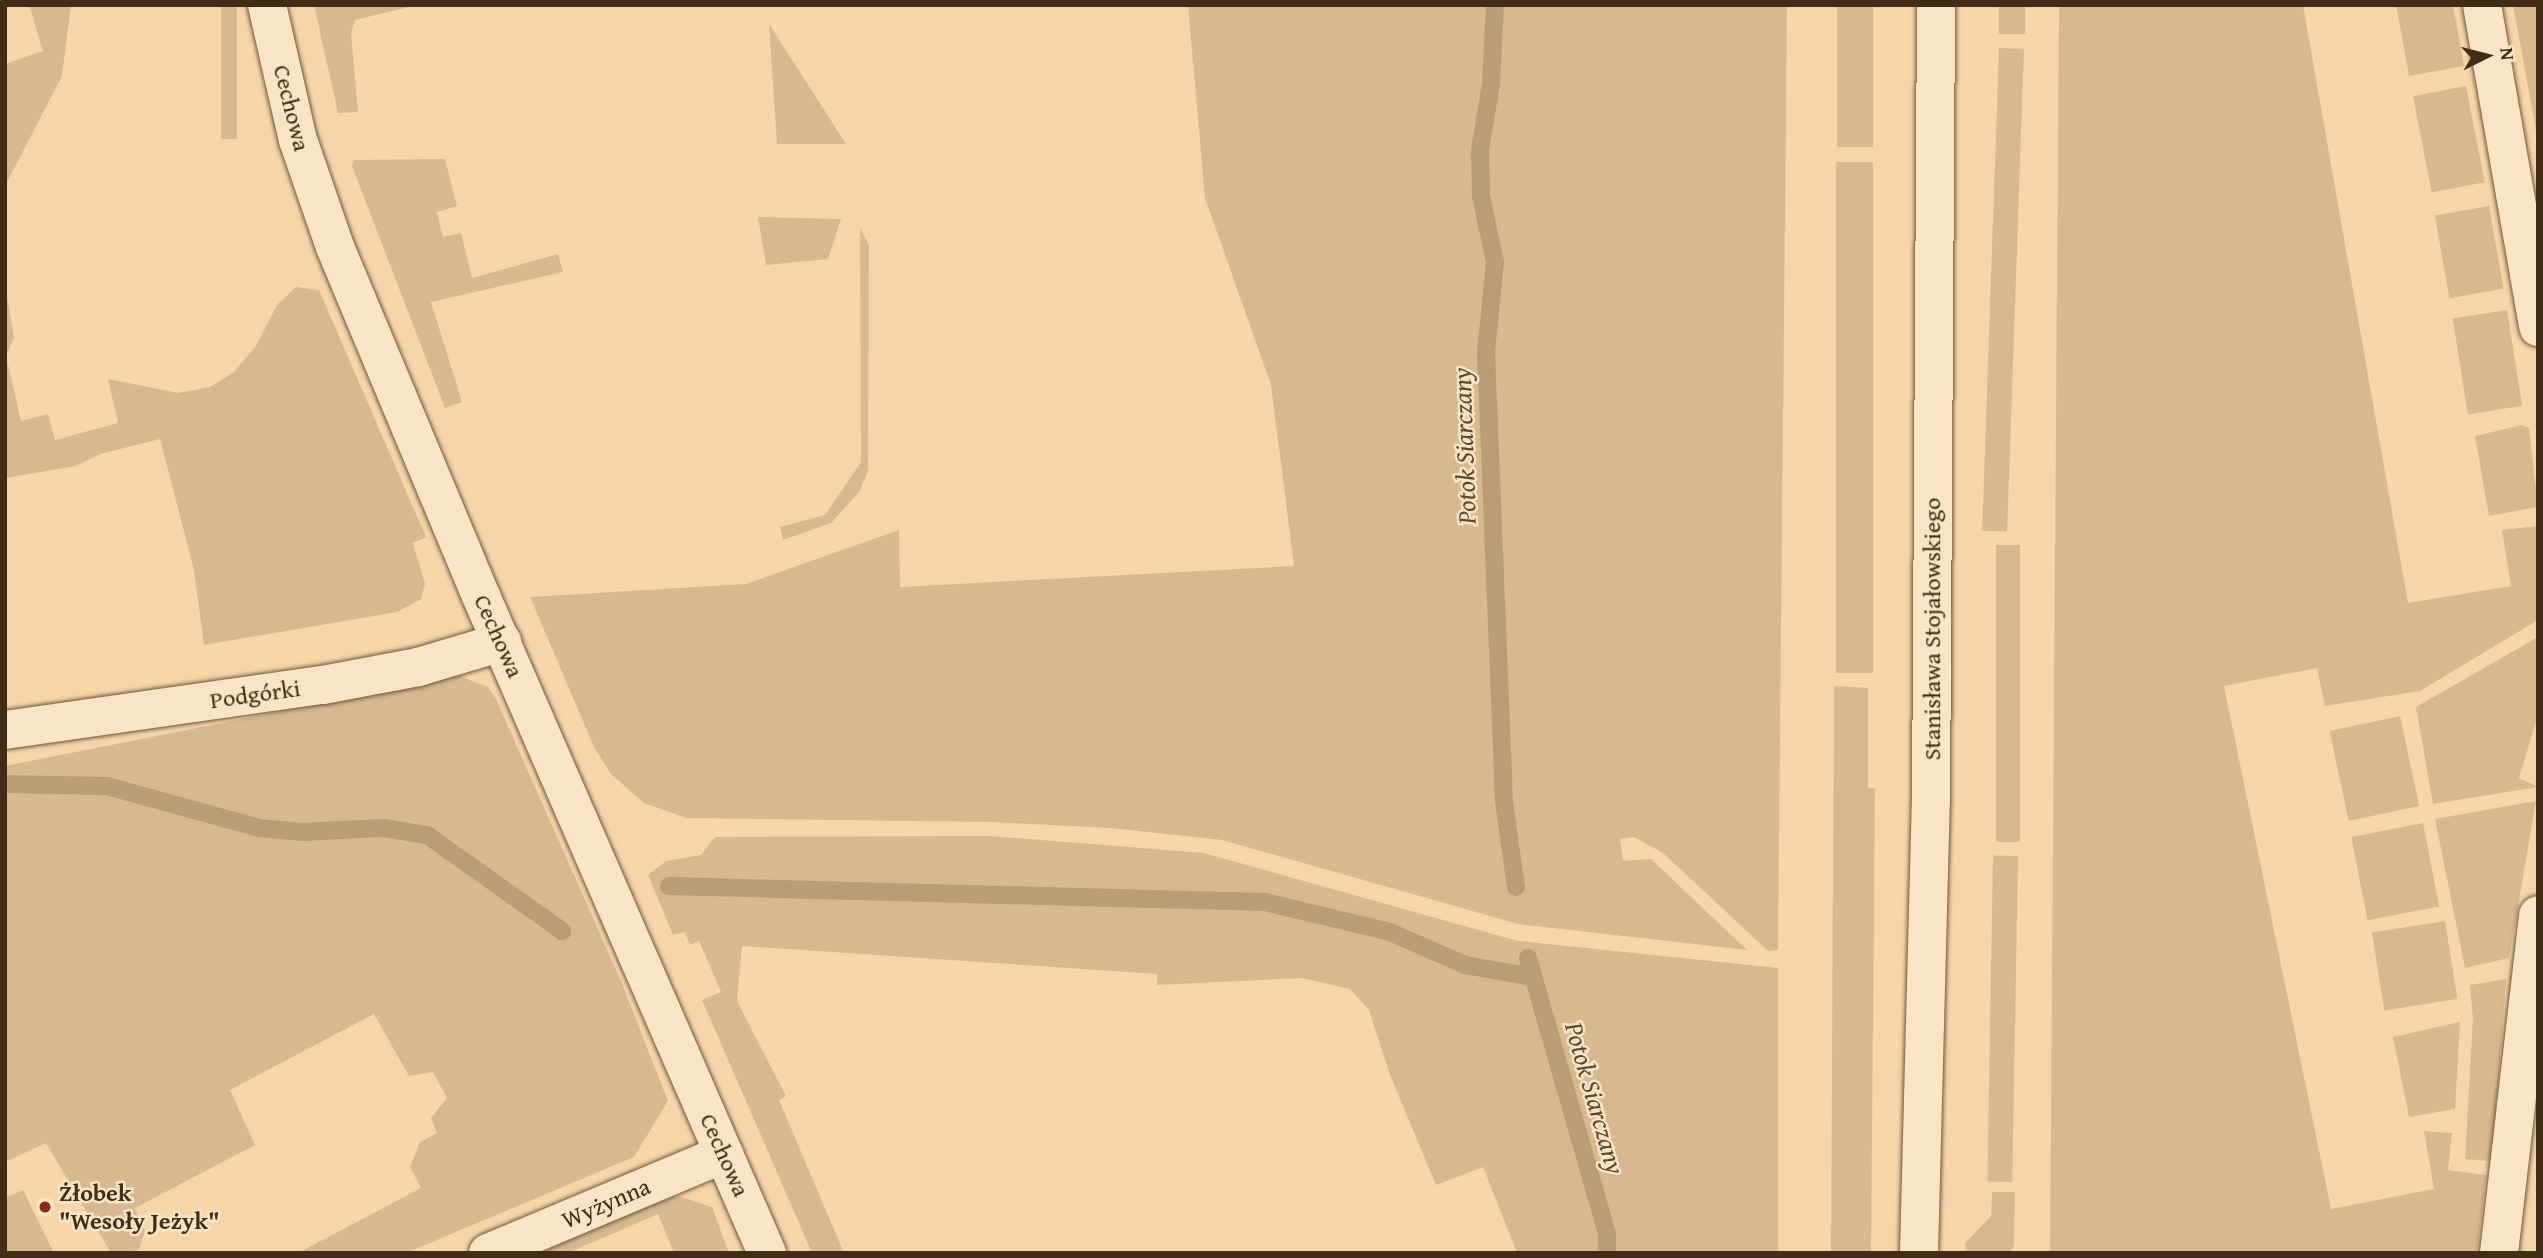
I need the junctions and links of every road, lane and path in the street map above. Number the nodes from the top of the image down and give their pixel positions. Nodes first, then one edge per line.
1 (267, 5) edge
2 (1936, 5) edge
3 (2482, 5) edge
4 (2538, 327) edge
5 (502, 642) junction
6 (5, 730) edge
7 (2538, 915) edge
8 (724, 1154) junction
9 (488, 1253) edge
10 (767, 1253) edge
11 (1919, 1253) edge
12 (2498, 1253) edge

1 - 5 street, Cechowa
2 - 11 street, Stanisława Stojałowskiego
3 - 4 street
5 - 6 street, Podgórki
5 - 8 street, Cechowa
7 - 12 street
8 - 9 street, Wyżynna
8 - 10 street, Cechowa

